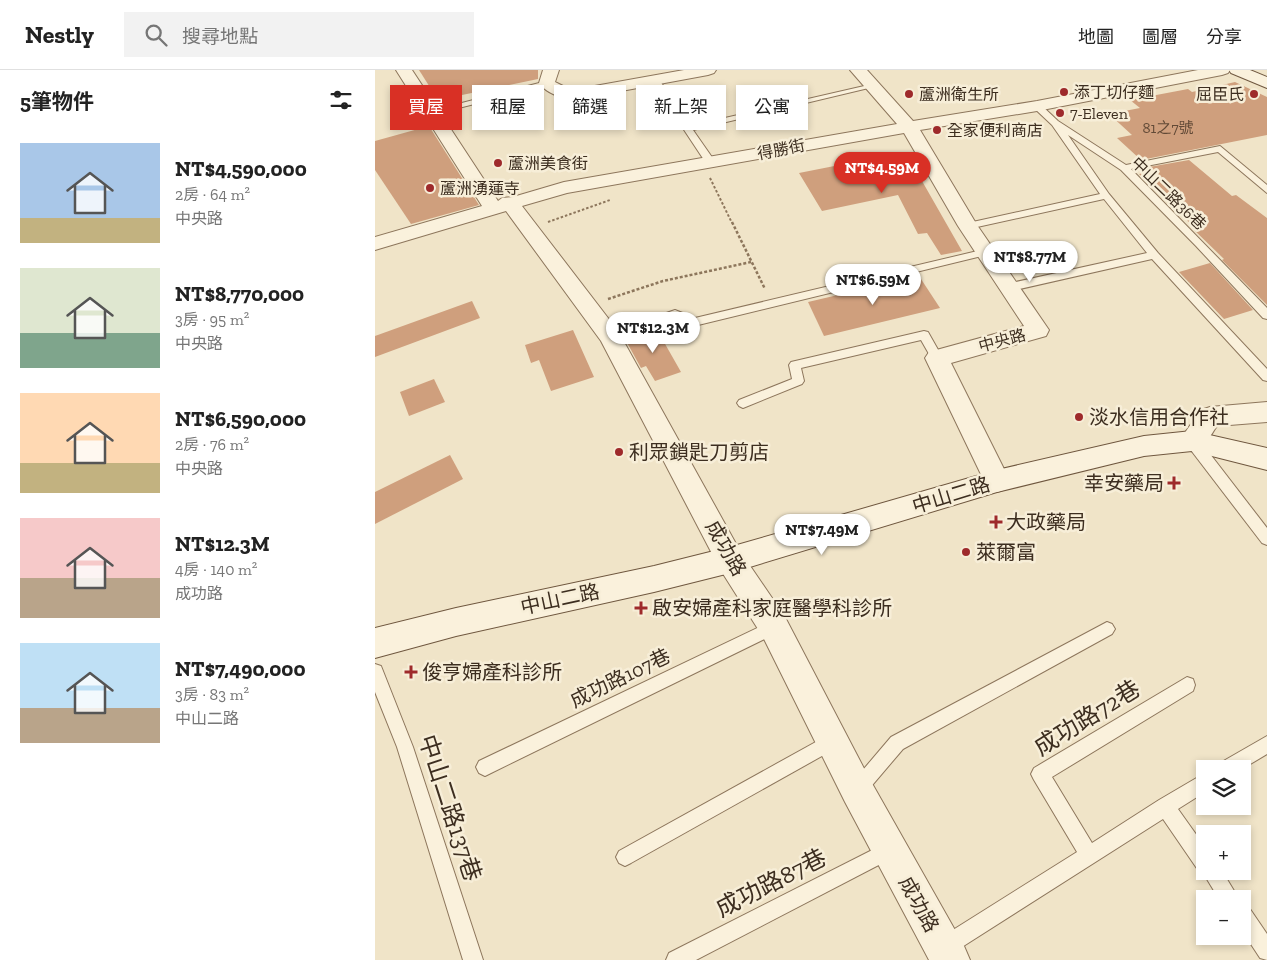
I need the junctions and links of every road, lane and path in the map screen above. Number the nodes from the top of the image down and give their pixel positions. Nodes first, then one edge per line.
1 (404, 70) edge
2 (709, 70) edge
3 (858, 70) edge
4 (1222, 70) edge
5 (1237, 70) edge
6 (1262, 70) edge
7 (1267, 72) edge
8 (549, 77) edge
9 (655, 80) junction
10 (1267, 83) edge
11 (414, 85) edge
12 (658, 85) edge
13 (873, 86) junction
14 (462, 103) edge
15 (1037, 106) junction
16 (726, 120) edge
17 (1055, 123) junction
18 (909, 127) junction
19 (445, 130) edge
20 (689, 130) edge
21 (707, 164) junction
22 (1124, 168) junction
23 (1267, 190) edge
24 (618, 196) dead end
25 (1107, 196) junction
26 (501, 205) junction
27 (968, 226) junction
28 (529, 229) junction
29 (375, 244) edge
30 (987, 252) junction
31 (1154, 255) junction
32 (751, 262) junction
33 (1011, 287) junction
34 (773, 303) junction
35 (586, 306) junction
36 (1267, 315) edge
37 (610, 337) junction
38 (937, 358) junction
39 (1267, 377) edge
40 (743, 403) dead end
41 (1267, 412) edge
42 (1192, 441) junction
43 (1267, 459) edge
44 (997, 481) junction
45 (1267, 539) edge
46 (730, 560) junction
47 (774, 627) junction
48 (1107, 629) dead end
49 (375, 643) edge
50 (375, 672) edge
51 (1187, 685) dead end
52 (832, 741) junction
53 (1267, 744) edge
54 (1241, 760) edge
55 (485, 767) dead end
56 (1196, 787) edge
57 (857, 790) junction
58 (1165, 806) junction
59 (889, 850) junction
60 (1196, 850) edge
61 (1089, 854) junction
62 (625, 857) dead end
63 (1251, 928) edge
64 (1267, 951) edge
65 (947, 953) edge
66 (473, 960) edge
67 (676, 960) edge

1 - 11 street, 成功路
2 - 9 street
3 - 13 street, 中央路
4 - 15 street, 得勝街
5 - 10 street
6 - 7 street
8 - 9 street
8 - 14 lane
9 - 12 lane
13 - 16 lane
13 - 18 street, 中央路
15 - 17 lane, 中山二路36巷
15 - 18 street, 得勝街
17 - 22 lane, 中山二路36巷
17 - 25 lane
18 - 21 street, 得勝街
18 - 27 street, 中央路
19 - 26 street, 成功路
20 - 21 lane
21 - 26 street, 得勝街
21 - 32 path
22 - 23 lane
22 - 36 lane, 中山二路36巷
24 - 28 path
25 - 27 lane
25 - 31 lane
26 - 28 street, 成功路
26 - 29 street, 得勝街
27 - 30 street, 中央路
28 - 35 street, 成功路
30 - 33 street, 中央路
30 - 34 lane
31 - 33 lane
31 - 39 lane
32 - 34 path
32 - 35 path
33 - 38 street, 中央路
34 - 37 lane
35 - 37 street, 成功路
37 - 46 street, 成功路
38 - 40 lane
38 - 44 street
41 - 42 street
42 - 43 street, 中山二路
42 - 44 street, 中山二路
42 - 45 lane
44 - 46 street, 中山二路
46 - 47 street, 成功路
46 - 49 street, 中山二路
47 - 52 street, 成功路
47 - 55 lane, 成功路107巷
48 - 57 lane
50 - 66 lane, 中山二路137巷
51 - 61 lane, 成功路72巷
52 - 57 street, 成功路
52 - 62 lane
53 - 54 lane
56 - 58 lane
57 - 59 street, 成功路
58 - 60 lane
58 - 61 lane
59 - 65 street, 成功路
59 - 67 lane, 成功路87巷
61 - 65 lane
63 - 64 lane

